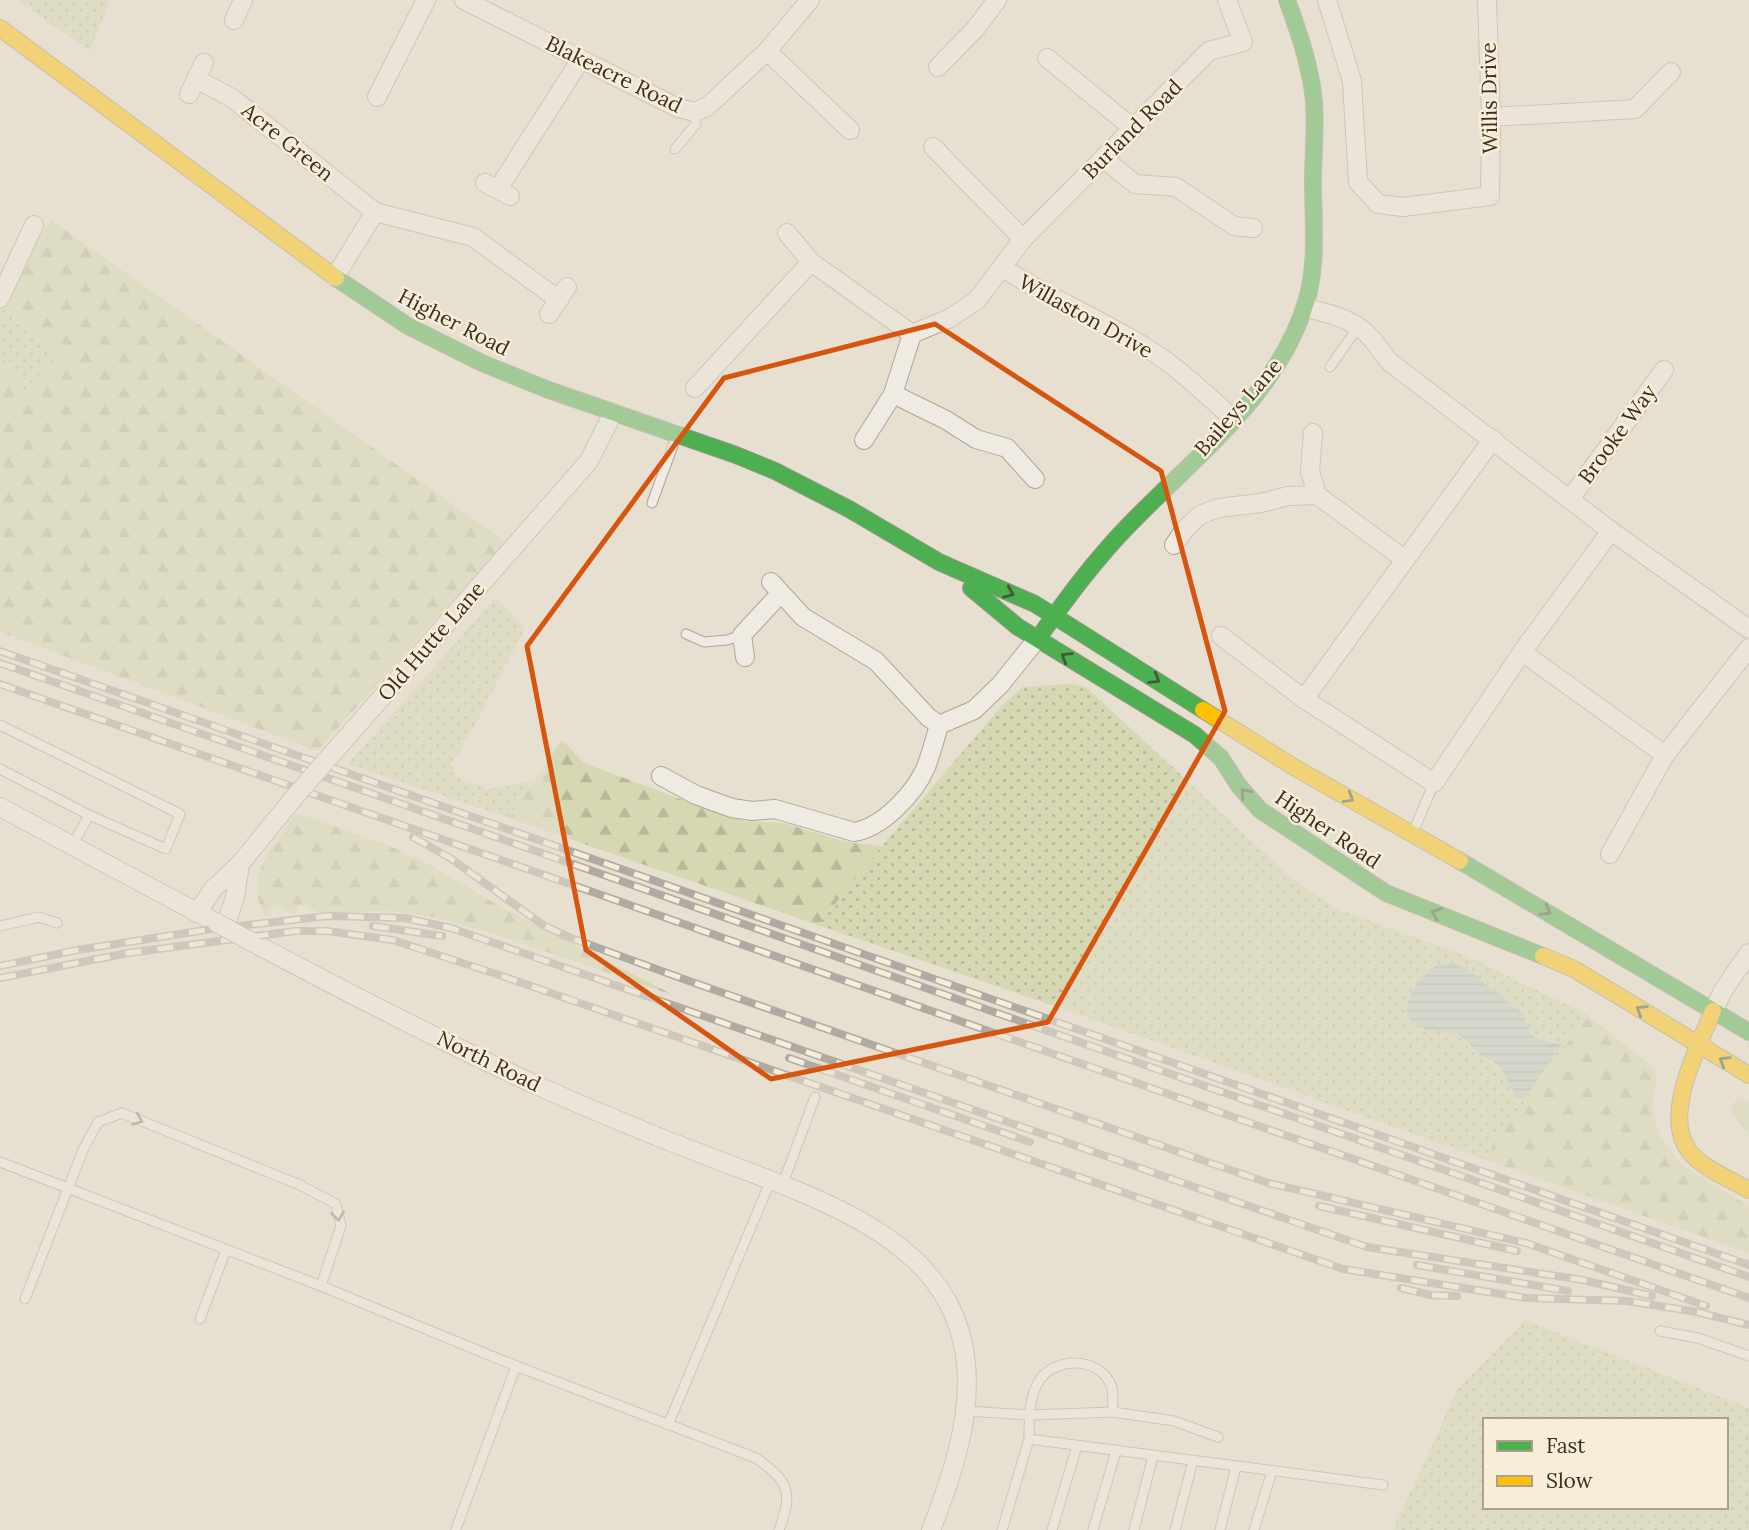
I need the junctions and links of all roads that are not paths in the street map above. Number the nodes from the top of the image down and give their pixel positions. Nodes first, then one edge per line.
1 (243, 0) edge
2 (426, 0) edge
3 (464, 0) edge
4 (810, 0) edge
5 (998, 0) edge
6 (1227, 0) edge
7 (1287, 0) edge
8 (1327, 0) edge
9 (1487, 0) edge
10 (234, 20) dead end
11 (0, 28) edge
12 (766, 51) junction
13 (1048, 58) dead end
14 (580, 59) junction
15 (938, 67) dead end
16 (1671, 72) dead end
17 (197, 79) dead end
18 (377, 97) dead end
19 (695, 111) junction
20 (1491, 117) junction
21 (1134, 129) junction
22 (850, 130) dead end
23 (933, 147) dead end
24 (675, 149) dead end
25 (1103, 158) junction
26 (498, 189) dead end
27 (375, 212) junction
28 (34, 225) dead end
29 (1253, 228) dead end
30 (787, 233) dead end
31 (1023, 239) junction
32 (811, 262) junction
33 (1003, 268) junction
34 (335, 277) junction
35 (0, 298) edge
36 (558, 300) dead end
37 (1306, 307) junction
38 (1358, 327) junction
39 (912, 334) junction
40 (1330, 367) dead end
41 (1664, 370) dead end
42 (695, 388) dead end
43 (893, 394) junction
44 (613, 413) junction
45 (1234, 419) junction
46 (1313, 433) dead end
47 (677, 435) junction
48 (1493, 439) junction
49 (864, 440) dead end
50 (1035, 479) dead end
51 (1317, 495) junction
52 (1570, 499) junction
53 (652, 503) dead end
54 (1611, 531) junction
55 (1174, 545) dead end
56 (1404, 559) junction
57 (939, 562) junction
58 (1054, 616) junction
59 (1749, 629) edge
60 (686, 634) dead end
61 (742, 635) junction
62 (1222, 636) dead end
63 (1037, 639) junction
64 (1749, 648) edge
65 (1522, 652) junction
66 (745, 657) dead end
67 (1304, 699) junction
68 (0, 725) edge
69 (939, 725) junction
70 (1665, 755) junction
71 (0, 769) edge
72 (661, 776) dead end
73 (1434, 783) junction
74 (0, 807) edge
75 (89, 815) junction
76 (1412, 834) junction
77 (74, 845) junction
78 (1610, 854) dead end
79 (240, 864) junction
80 (197, 913) junction
81 (57, 923) dead end
82 (223, 924) junction
83 (0, 926) edge
84 (1749, 953) edge
85 (1713, 1011) junction
86 (1749, 1032) edge
87 (1699, 1046) junction
88 (1749, 1076) edge
89 (815, 1097) dead end
90 (0, 1162) edge
91 (776, 1184) junction
92 (68, 1189) junction
93 (1749, 1190) edge
94 (226, 1250) junction
95 (321, 1286) junction
96 (24, 1299) dead end
97 (200, 1320) dead end
98 (1660, 1331) dead end
99 (1749, 1356) edge
100 (516, 1366) junction
101 (965, 1411) junction
102 (1112, 1412) junction
103 (1030, 1415) junction
104 (668, 1425) junction
105 (1218, 1437) dead end
106 (1029, 1439) junction
107 (1077, 1446) junction
108 (1116, 1451) junction
109 (1153, 1456) junction
110 (1193, 1461) junction
111 (1236, 1467) junction
112 (1272, 1471) junction
113 (1383, 1486) dead end
114 (456, 1529) edge
115 (779, 1530) edge
116 (931, 1530) edge
117 (1002, 1530) edge
118 (1052, 1530) edge
119 (1093, 1530) edge
120 (1134, 1530) edge
121 (1175, 1530) edge
122 (1220, 1530) edge
123 (1254, 1530) edge

1 - 10 street
2 - 18 street
3 - 14 street, Blakeacre Road
4 - 12 street, Blakeacre Road
5 - 15 street
6 - 21 street, Burland Road
7 - 37 main road, Baileys Lane
8 - 20 street, Willis Drive
9 - 20 street, Willis Drive
11 - 34 main road, Higher Road
12 - 19 street, Blakeacre Road
12 - 22 street
13 - 21 street
14 - 19 street, Blakeacre Road
14 - 26 street
16 - 20 street
17 - 27 street, Acre Green
19 - 24 lane
21 - 25 street, Burland Road
23 - 31 street
25 - 29 street
25 - 31 street, Burland Road
27 - 34 street
27 - 36 street, Acre Green
28 - 35 street
30 - 32 street
31 - 33 street, Burland Road
32 - 39 street
32 - 42 street
33 - 39 street, Burland Road
33 - 45 street, Willaston Drive
34 - 44 main road, Higher Road
37 - 38 street
37 - 45 main road, Baileys Lane
38 - 40 lane
38 - 48 street
39 - 43 street
41 - 52 street, Brooke Way
43 - 49 street
43 - 50 street
44 - 47 main road, Higher Road
44 - 79 street, Old Hutte Lane, bridge
45 - 58 main road, Baileys Lane
46 - 51 street
47 - 53 lane
47 - 57 main road, Higher Road
48 - 52 street
48 - 56 street
51 - 55 street
51 - 56 street
52 - 54 street
54 - 59 street
54 - 65 street
56 - 67 street
57 -> 58 main road, Higher Road
57 - 63 main road, Higher Road
58 - 63 main road, Baileys Lane
58 -> 76 main road, Higher Road
60 - 61 lane
61 - 66 street
61 - 69 street
62 - 67 street
63 - 69 street
87 -> 63 main road, Higher Road
64 - 70 street
65 - 70 street
65 - 73 street
67 - 73 street
68 - 75 lane
69 - 72 street
70 - 78 street
71 - 75 lane
73 - 76 lane
74 - 77 street, North Road
75 - 77 lane
76 -> 85 main road, Higher Road
77 - 80 street, North Road
79 - 80 street, Old Hutte Lane
79 - 82 street
80 - 82 street, North Road
81 - 83 lane
82 - 91 street, North Road, bridge
84 - 85 street
85 - 86 main road, Higher Road
85 - 87 main road
88 -> 87 main road, Higher Road
87 - 93 main road
89 - 91 lane
90 - 92 lane
91 - 101 street, North Road
91 - 104 lane
92 - 94 lane
92 -> 95 lane
92 - 96 lane
94 - 95 lane
94 - 97 lane
95 - 100 lane
98 - 99 lane
100 - 104 lane
100 - 114 lane
101 - 103 lane
101 - 116 street, North Road
102 - 103 lane
102 - 103 lane
102 - 105 lane
103 - 106 lane
104 - 115 lane
106 - 107 lane
106 - 117 lane
107 - 108 lane
107 - 118 lane
108 - 109 lane
108 - 119 lane
109 - 110 lane
109 - 120 lane
110 - 111 lane
110 - 121 lane
111 - 112 lane
111 - 122 lane
112 - 113 lane
112 - 123 lane

